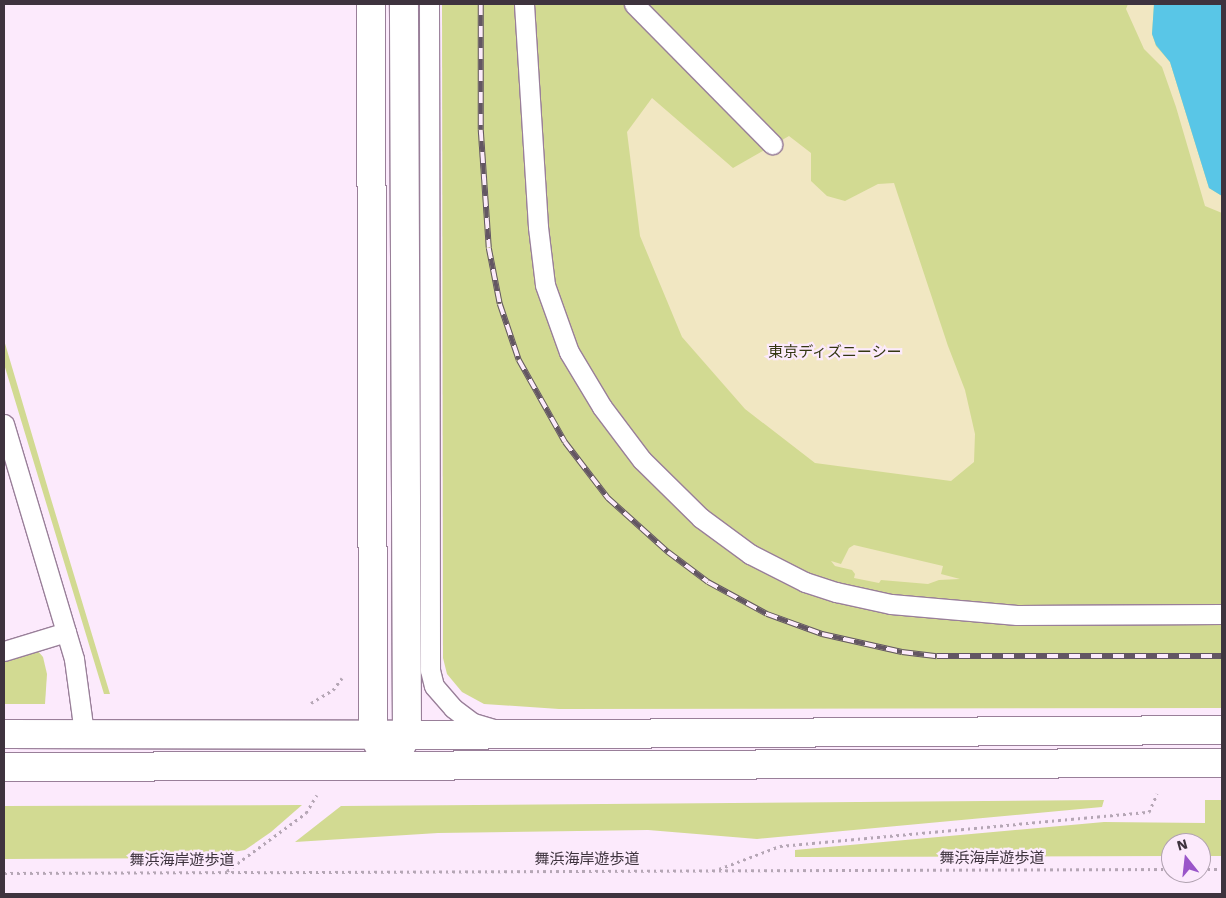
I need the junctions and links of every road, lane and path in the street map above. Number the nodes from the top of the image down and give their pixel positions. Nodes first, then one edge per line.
1 (371, 4) edge
2 (404, 4) edge
3 (429, 4) edge
4 (524, 4) edge
5 (634, 4) edge
6 (772, 144) dead end
7 (4, 424) edge
8 (1222, 614) edge
9 (66, 632) junction
10 (4, 651) edge
11 (346, 672) dead end
12 (309, 703) dead end
13 (1222, 730) edge
14 (4, 734) edge
15 (84, 734) junction
16 (373, 734) junction
17 (407, 734) junction
18 (510, 734) junction
19 (1222, 763) edge
20 (4, 767) edge
21 (390, 767) junction
22 (1158, 793) dead end
23 (306, 813) dead end
24 (1161, 869) edge
25 (716, 870) junction
26 (227, 872) junction
27 (4, 873) edge

1 - 16 street
2 - 17 street
3 - 18 lane
4 - 8 lane
5 - 6 lane
7 - 9 lane
9 - 10 lane
9 - 15 lane
11 - 12 path
13 - 18 street
14 - 15 street
15 - 16 street
16 - 17 street
16 - 21 street
17 - 18 street
17 - 21 street
19 - 21 street
20 - 21 street
22 - 25 path
23 - 26 path
24 - 25 path, 舞浜海岸遊歩道
25 - 26 path, 舞浜海岸遊歩道
26 - 27 path, 舞浜海岸遊歩道

